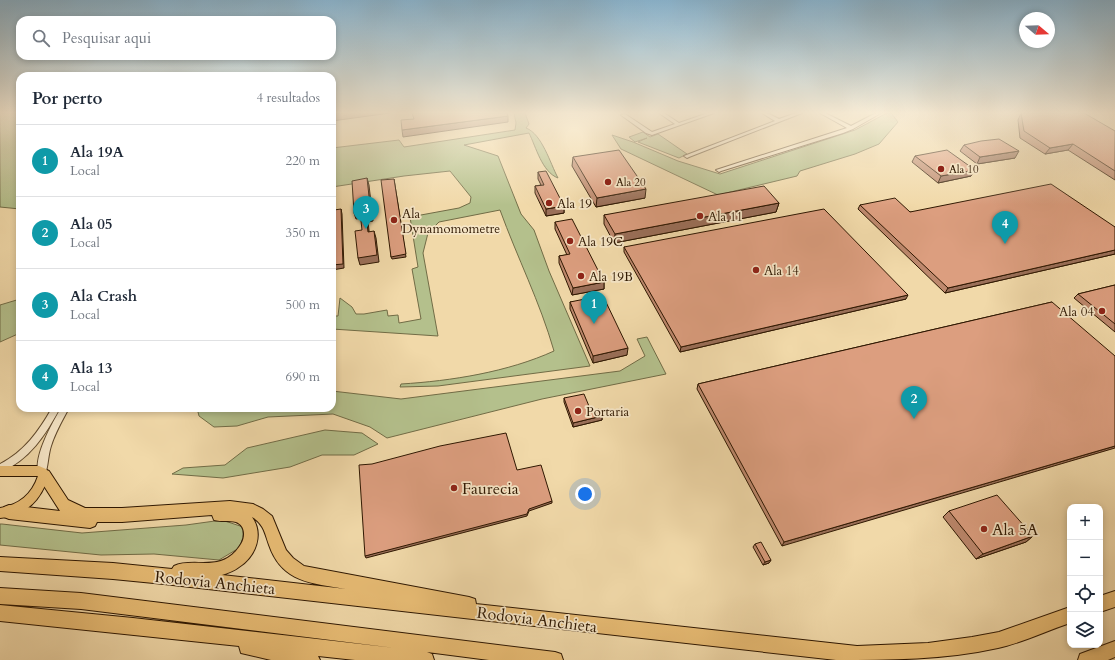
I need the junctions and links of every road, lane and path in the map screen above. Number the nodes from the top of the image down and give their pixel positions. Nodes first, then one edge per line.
1 (719, 144) edge
2 (801, 144) edge
3 (687, 156) dead end
4 (718, 170) dead end
5 (54, 412) edge
6 (63, 412) edge
7 (0, 468) edge
8 (0, 471) edge
9 (43, 474) junction
10 (6, 511) edge
11 (0, 564) edge
12 (113, 571) junction
13 (0, 596) edge
14 (1115, 599) edge
15 (1103, 603) edge
16 (0, 613) edge
17 (1067, 616) edge
18 (528, 618) junction
19 (133, 626) junction
20 (1115, 649) edge
21 (312, 660) edge
22 (426, 660) edge
23 (555, 660) edge
24 (1086, 660) edge

1 - 3 street
2 - 4 street
5 - 7 street
6 - 9 street
8 - 9 main road
9 - 10 main road
9 - 18 highway
10 - 12 highway
11 - 12 highway, Rodovia Anchieta
12 - 18 highway, Rodovia Anchieta
13 - 23 highway
14 - 15 highway
16 - 19 highway
17 - 18 highway, Rodovia Anchieta
19 - 21 highway
19 - 22 highway
20 - 24 highway

